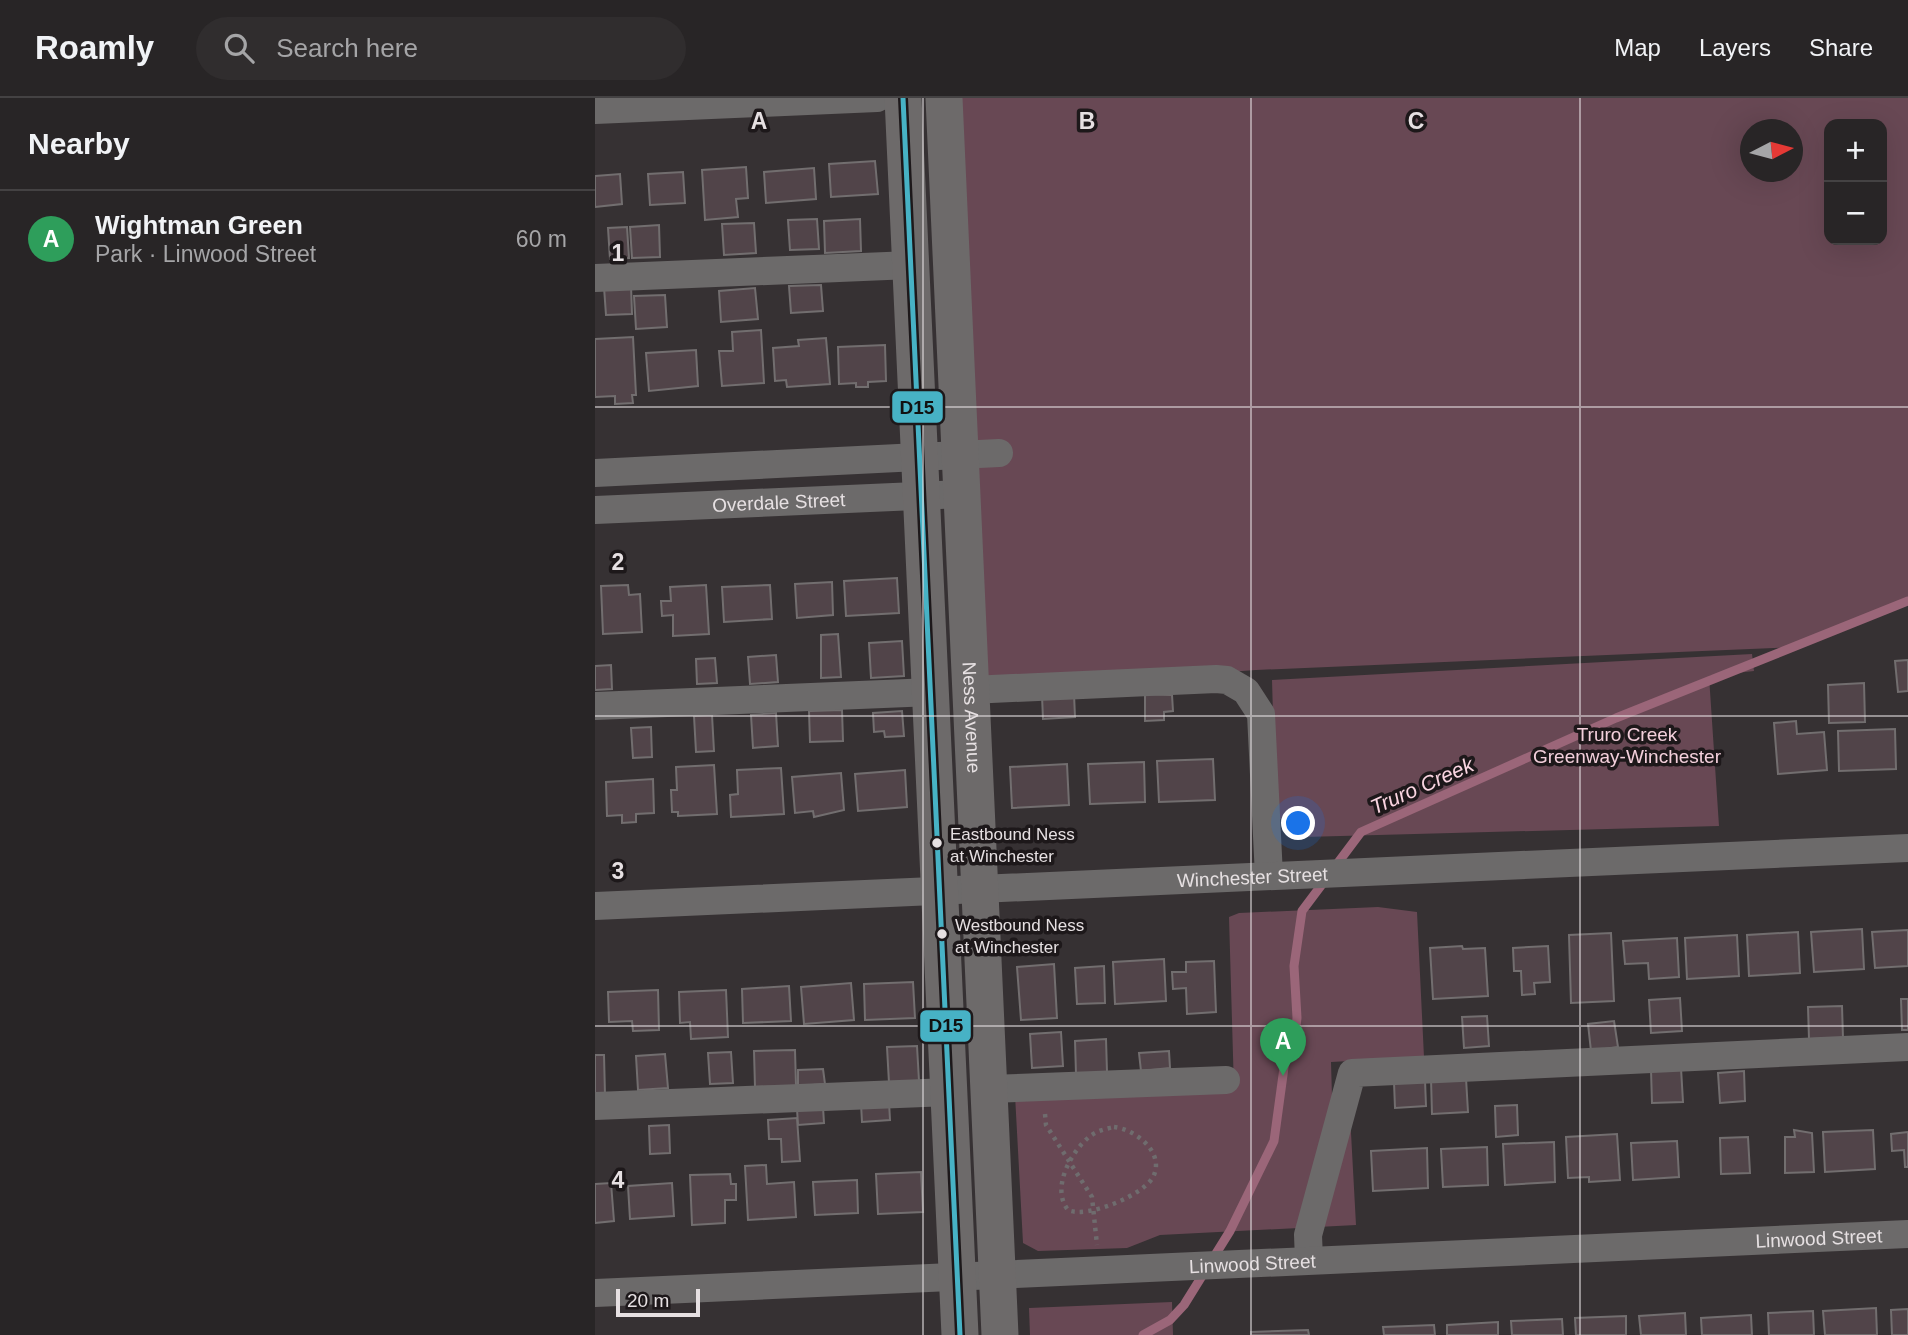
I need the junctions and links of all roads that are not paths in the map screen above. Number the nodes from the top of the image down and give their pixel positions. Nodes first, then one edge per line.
1 (877, 98) edge
2 (903, 98) edge
3 (944, 98) edge
4 (595, 110) edge
5 (911, 265) junction
6 (595, 278) edge
7 (999, 453) dead end
8 (961, 456) junction
9 (920, 458) junction
10 (595, 473) edge
11 (963, 494) junction
12 (921, 495) junction
13 (595, 510) edge
14 (970, 690) junction
15 (932, 692) junction
16 (595, 706) edge
17 (1908, 848) edge
18 (1280, 875) junction
19 (979, 888) junction
20 (940, 890) junction
21 (595, 906) edge
22 (1908, 1047) edge
23 (1226, 1080) dead end
24 (989, 1089) junction
25 (949, 1092) junction
26 (595, 1106) edge
27 (1908, 1234) edge
28 (1302, 1261) junction
29 (998, 1275) junction
30 (958, 1277) junction
31 (595, 1293) edge
32 (960, 1335) edge
33 (1000, 1335) edge

1 - 4 street
2 - 5 main road, Ness Avenue
3 - 8 main road, Ness Avenue
5 - 6 street
5 - 9 main road, Ness Avenue
7 - 8 street, Overdale Street
8 - 9 street, Overdale Street
8 - 11 main road, Ness Avenue
9 - 10 street, Overdale Street
9 - 12 main road, Ness Avenue
11 - 12 street, Overdale Street
11 - 14 main road, Ness Avenue
12 - 13 street, Overdale Street
12 - 15 main road, Ness Avenue
14 - 18 street
14 - 19 main road, Ness Avenue
15 - 16 street
15 - 20 main road, Ness Avenue
17 - 18 street, Winchester Street
18 - 19 street, Winchester Street
19 - 20 street, Winchester Street
19 - 24 main road, Ness Avenue
20 - 21 street, Winchester Street
20 - 25 main road, Ness Avenue
22 - 28 street
23 - 24 street
24 - 29 main road, Ness Avenue
25 - 26 street
25 - 30 main road, Ness Avenue
27 - 28 street, Linwood Street
28 - 29 street, Linwood Street
29 - 30 street, Linwood Street
29 - 33 main road, Ness Avenue
30 - 31 street, Linwood Street
30 - 32 main road, Ness Avenue

